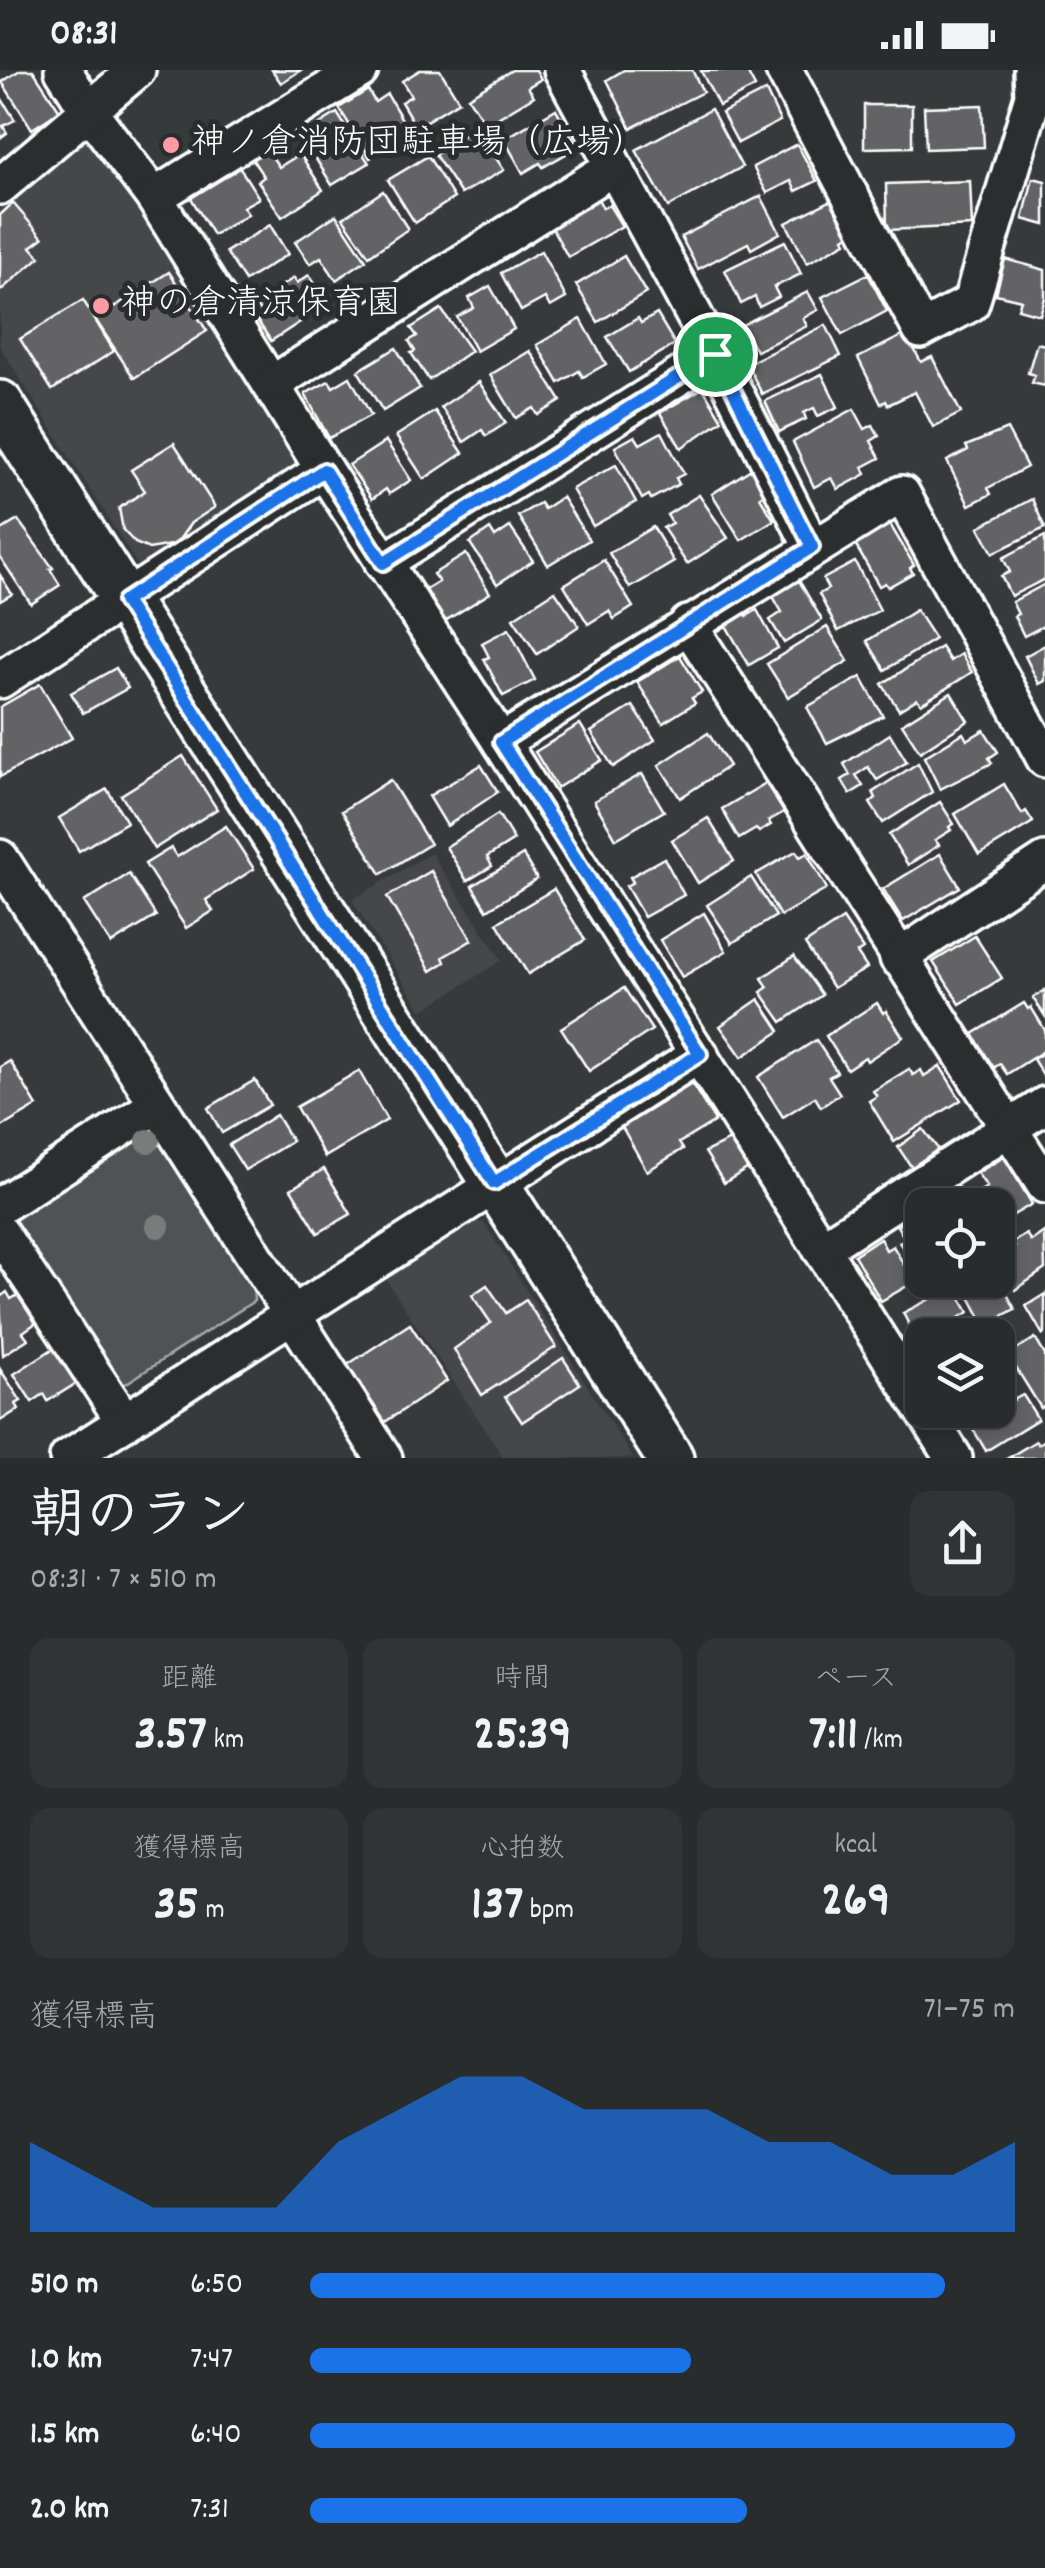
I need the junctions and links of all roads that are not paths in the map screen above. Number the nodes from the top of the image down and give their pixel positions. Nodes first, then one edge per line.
1 (63, 70) edge
2 (138, 70) edge
3 (360, 70) edge
4 (562, 70) edge
5 (784, 70) edge
6 (1032, 70) edge
7 (89, 111) junction
8 (614, 167) junction
9 (0, 186) edge
10 (154, 197) junction
11 (715, 354) junction
12 (272, 384) junction
13 (0, 404) edge
14 (324, 470) junction
15 (812, 547) junction
16 (383, 563) junction
17 (124, 601) junction
18 (688, 624) junction
19 (0, 680) edge
20 (501, 742) junction
21 (1045, 759) edge
22 (0, 858) edge
23 (1045, 860) edge
24 (14, 911) edge
25 (898, 958) junction
26 (700, 1054) junction
27 (157, 1105) junction
28 (1045, 1105) edge
29 (1010, 1128) junction
30 (494, 1183) junction
31 (1045, 1185) edge
32 (0, 1206) edge
33 (0, 1233) edge
34 (822, 1249) junction
35 (292, 1312) junction
36 (905, 1380) edge
37 (125, 1422) junction
38 (935, 1428) edge
39 (68, 1458) edge
40 (384, 1458) edge
41 (670, 1458) edge
42 (954, 1458) edge

1 - 7 street
2 - 7 street
3 - 10 street
4 - 8 street
5 - 6 street
7 - 9 street
7 - 10 street
8 - 11 street
8 - 12 street
10 - 12 street
11 - 15 street
11 - 16 street
12 - 14 street
13 - 17 street
14 - 16 street
14 - 17 street
15 - 18 street
15 - 21 street
16 - 20 street
17 - 19 street
17 - 30 street
18 - 20 street
18 - 25 street
20 - 26 street
22 - 24 street
23 - 25 street
24 - 27 street
25 - 29 street
26 - 30 street
26 - 34 street
27 - 32 street
27 - 35 street
28 - 29 street
29 - 31 street
29 - 34 street
30 - 35 street
30 - 41 street
33 - 37 street
34 - 36 street
35 - 37 street
35 - 40 street
37 - 39 street
38 - 42 street

